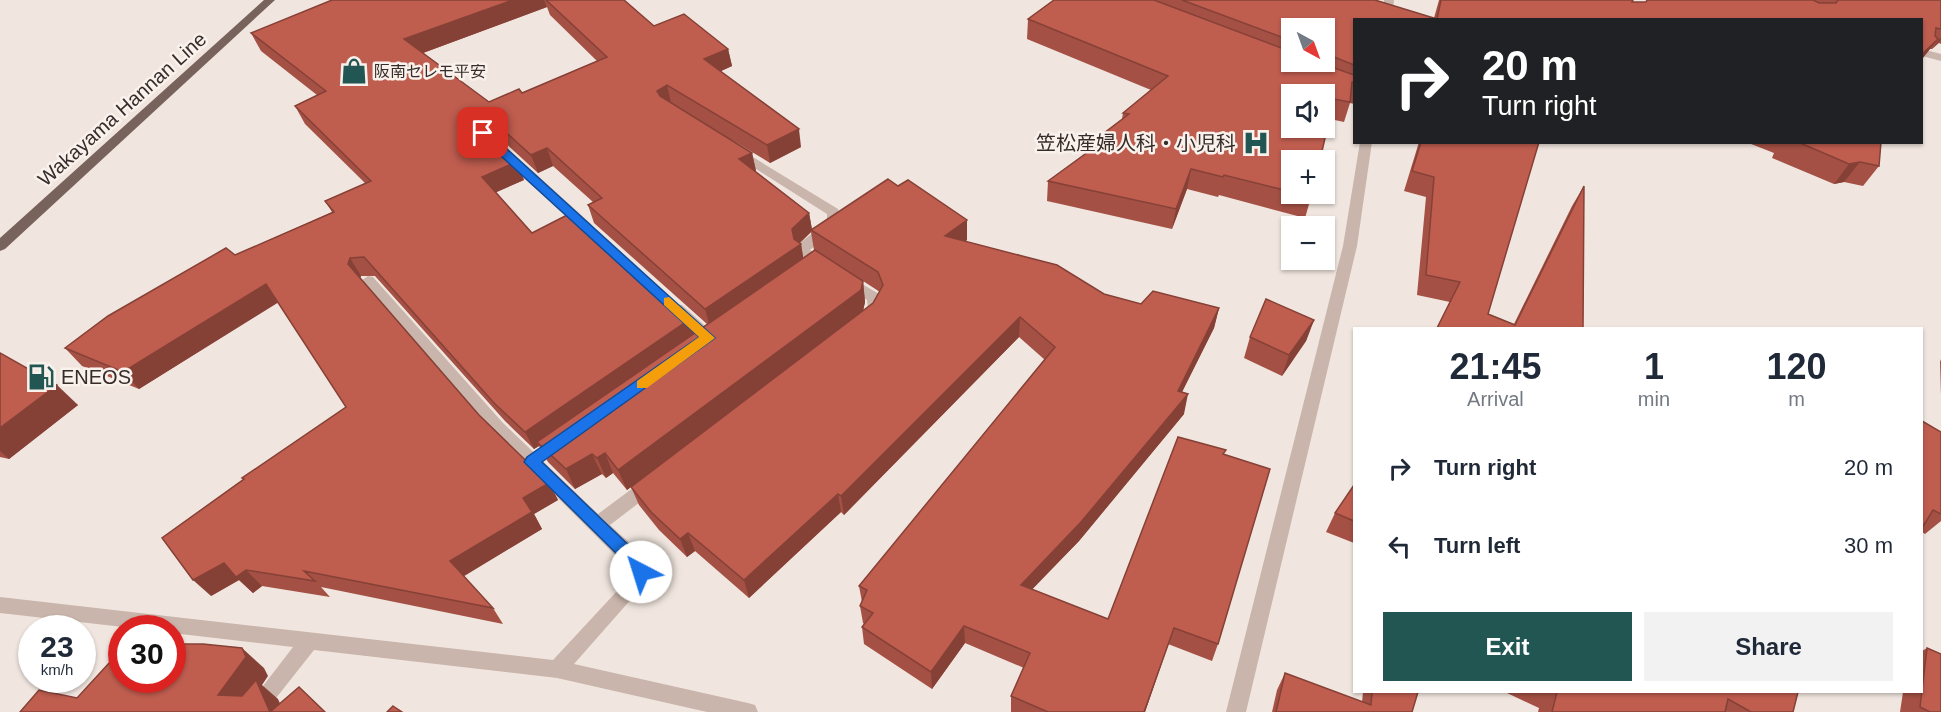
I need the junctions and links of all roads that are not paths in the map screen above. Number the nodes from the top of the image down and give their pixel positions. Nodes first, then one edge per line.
1 (270, 0) edge
2 (1389, 0) edge
3 (1386, 18) edge
4 (1923, 52) edge
5 (1941, 58) edge
6 (492, 141) edge
7 (1366, 144) edge
8 (729, 146) edge
9 (596, 236) edge
10 (0, 246) edge
11 (368, 281) edge
12 (665, 298) edge
13 (858, 326) edge
14 (708, 338) edge
15 (663, 475) edge
16 (597, 525) junction
17 (0, 605) edge
18 (310, 640) junction
19 (556, 669) junction
20 (254, 712) edge
21 (748, 712) edge
22 (1236, 712) edge

1 - 10 main road, Wakayama Hannan Line
2 - 3 street
4 - 5 street
6 - 9 street
7 - 22 street
8 - 13 street
11 - 16 street
12 - 14 street
15 - 16 street
16 - 19 street
17 - 18 street
18 - 19 street
18 - 20 street
19 - 21 street

